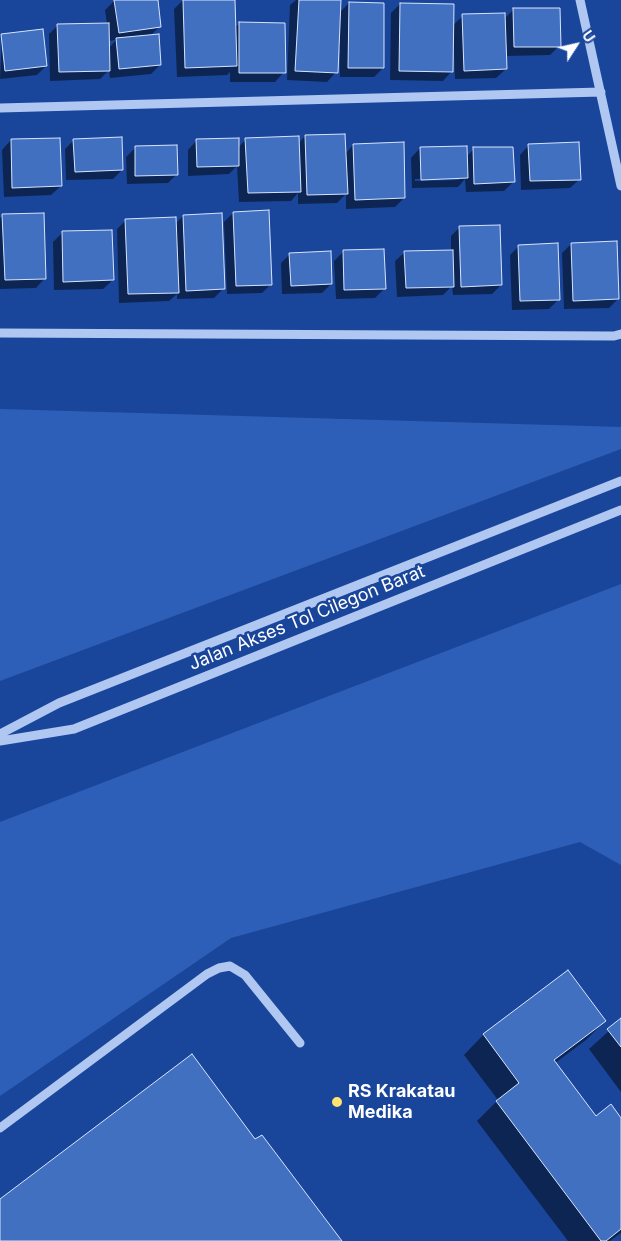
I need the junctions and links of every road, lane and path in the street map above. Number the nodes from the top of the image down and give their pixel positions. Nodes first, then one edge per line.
1 (580, 0) edge
2 (601, 92) junction
3 (0, 108) edge
4 (621, 186) edge
5 (0, 334) edge
6 (621, 334) edge
7 (621, 481) edge
8 (621, 510) edge
9 (0, 734) edge
10 (0, 741) edge
11 (300, 1043) dead end
12 (0, 1128) edge

1 - 2 street
2 - 3 street
2 - 4 street
5 - 6 street
7 - 9 street
8 - 10 street, Jalan Akses Tol Cilegon Barat
11 - 12 street

